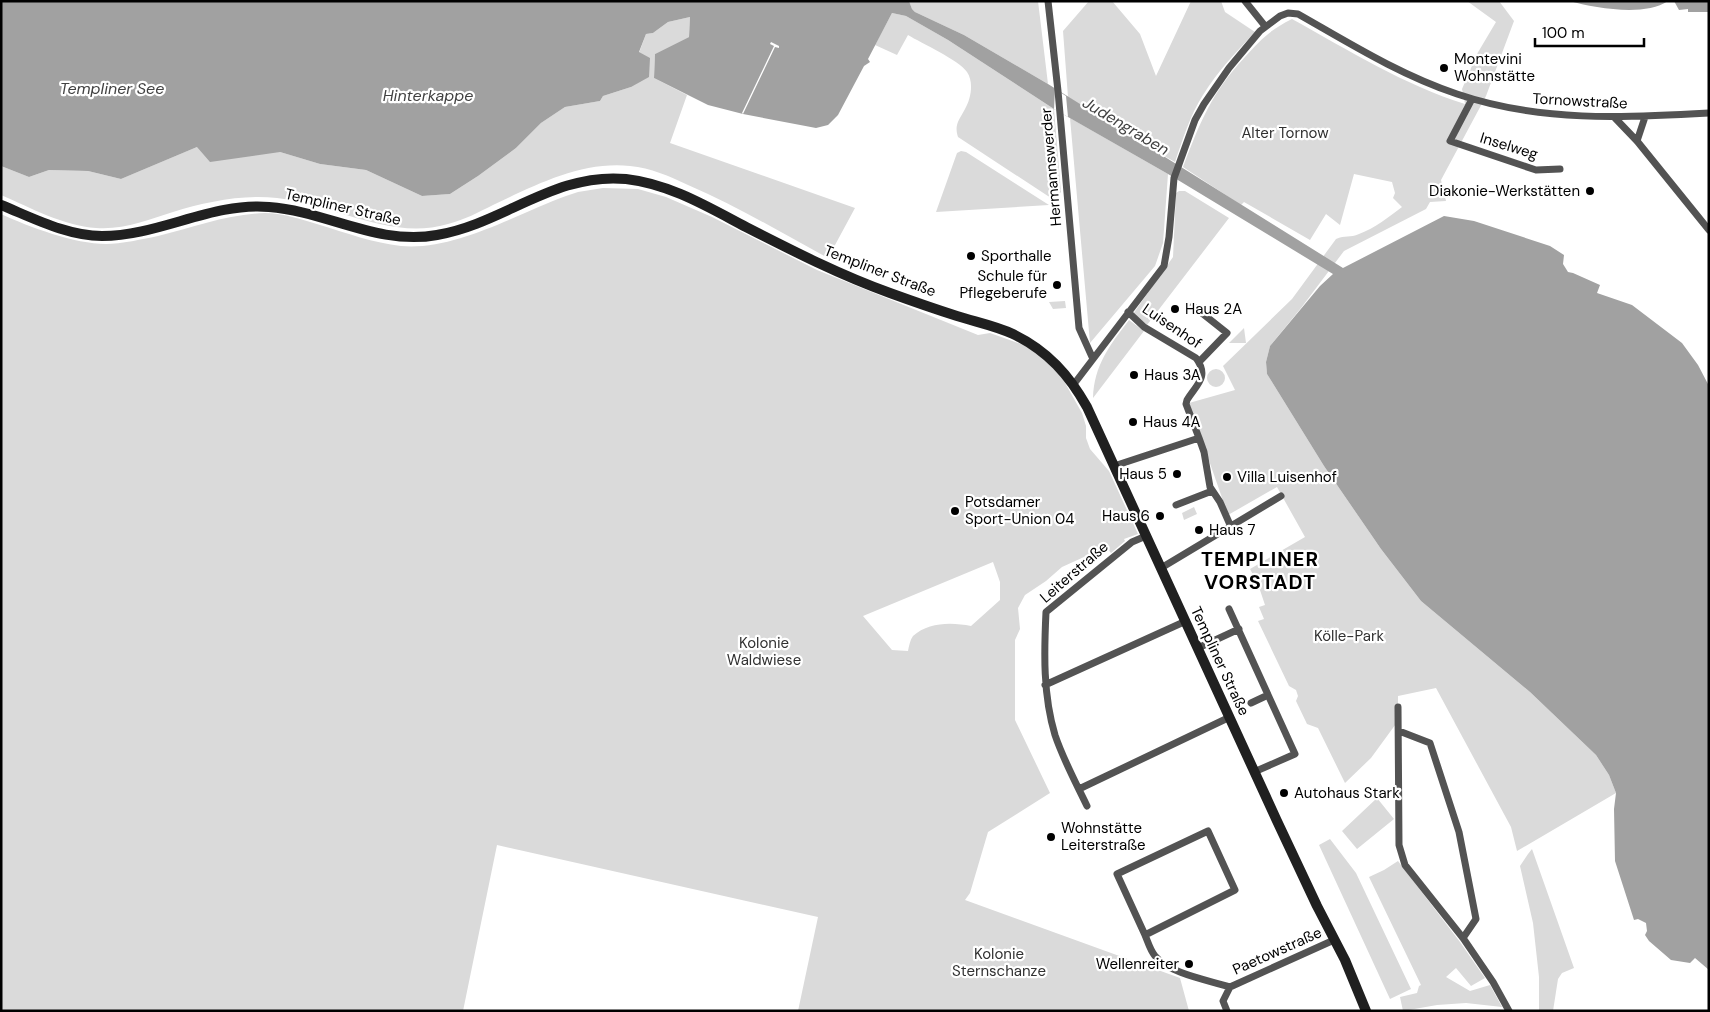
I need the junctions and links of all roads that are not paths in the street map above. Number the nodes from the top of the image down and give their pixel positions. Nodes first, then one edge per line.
1 (1048, 1) edge
2 (1244, 1) edge
3 (1265, 26) junction
4 (1472, 99) junction
5 (1709, 113) edge
6 (1645, 117) junction
7 (1615, 118) junction
8 (1637, 141) junction
9 (1560, 169) dead end
10 (1, 205) edge
11 (1709, 230) edge
12 (1193, 306) dead end
13 (1128, 312) junction
14 (1092, 359) junction
15 (1199, 362) junction
16 (1074, 384) junction
17 (1199, 438) junction
18 (1114, 466) junction
19 (1212, 491) junction
20 (1281, 496) dead end
21 (1176, 505) dead end
22 (1231, 527) junction
23 (1146, 536) junction
24 (1161, 568) junction
25 (1229, 609) dead end
26 (1186, 621) junction
27 (1238, 630) junction
28 (1198, 648) junction
29 (1045, 685) junction
30 (1268, 696) junction
31 (1251, 703) dead end
32 (1398, 707) dead end
33 (1230, 717) junction
34 (1399, 731) junction
35 (1254, 772) junction
36 (1079, 789) junction
37 (1087, 806) dead end
38 (1144, 935) junction
39 (1463, 938) junction
40 (1334, 940) junction
41 (1230, 987) junction
42 (1227, 1011) edge
43 (1366, 1011) edge
44 (1509, 1011) edge

1 - 14 street, Hermannswerder
2 - 3 street
3 - 4 street, Tornowstraße
3 - 13 street
4 - 7 street, Tornowstraße
4 - 9 street, Inselweg
5 - 6 street, Tornowstraße
6 - 7 street, Tornowstraße
6 - 8 street
7 - 8 street
8 - 11 street
10 - 16 street, Templiner Straße
12 - 15 street, Luisenhof
13 - 14 street
13 - 15 street, Luisenhof
14 - 16 street
15 - 17 street, Luisenhof
16 - 18 street, Templiner Straße
17 - 18 street
17 - 19 street, Luisenhof
18 - 23 street, Templiner Straße
19 - 21 street
19 - 22 street, Luisenhof
20 - 22 street
22 - 24 street
23 - 24 street, Templiner Straße
23 - 29 street, Leiterstraße
24 - 26 street, Templiner Straße
25 - 27 street
26 - 28 street, Templiner Straße
26 - 29 street
27 - 28 street
27 - 30 street
28 - 33 street, Templiner Straße
29 - 36 street, Leiterstraße
30 - 31 street
30 - 35 street
32 - 34 street
33 - 35 street, Templiner Straße
33 - 36 street
34 - 39 street
34 - 39 street
35 - 40 street, Templiner Straße
36 - 37 street, Leiterstraße
38 - 38 street, Paetowstraße
38 - 41 street, Paetowstraße
39 - 44 street
40 - 41 street, Paetowstraße
40 - 43 street, Templiner Straße
41 - 42 street, Paetowstraße

